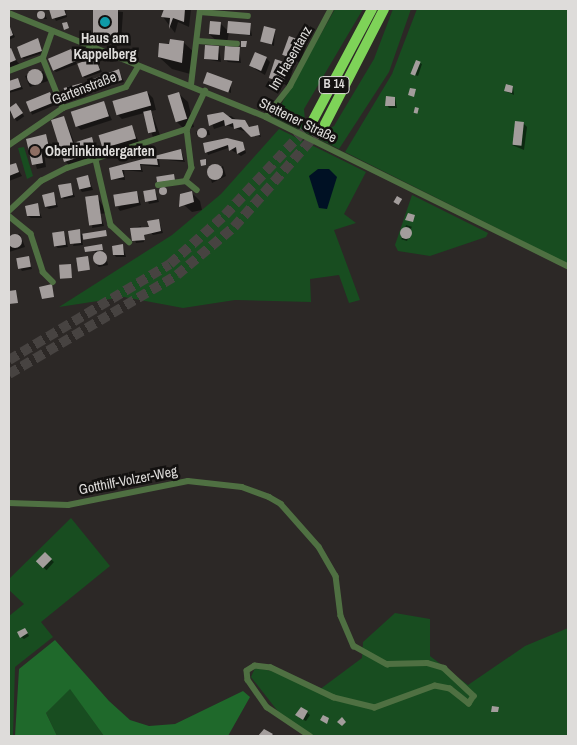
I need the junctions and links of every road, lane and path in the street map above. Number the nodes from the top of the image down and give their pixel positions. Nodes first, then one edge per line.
1 (331, 9) edge
2 (372, 9) edge
3 (384, 9) edge
4 (200, 10) edge
5 (9, 13) edge
6 (248, 16) dead end
7 (52, 32) junction
8 (198, 41) junction
9 (237, 44) dead end
10 (42, 58) junction
11 (138, 67) junction
12 (9, 71) edge
13 (191, 85) junction
14 (204, 91) junction
15 (63, 108) junction
16 (266, 117) junction
17 (312, 122) tunnel mouth
18 (325, 124) tunnel mouth
19 (187, 129) junction
20 (9, 145) edge
21 (96, 160) junction
22 (186, 181) junction
23 (158, 185) dead end
24 (197, 190) dead end
25 (9, 211) edge
26 (9, 216) edge
27 (129, 242) dead end
28 (568, 266) edge
29 (54, 282) dead end
30 (9, 503) edge
31 (310, 736) edge

1 - 16 street, Im Hasentanz
2 - 17 highway, B 14
3 - 18 highway, B 14
4 - 6 street
4 - 8 street
5 - 7 street, Stettener Straße
7 - 10 street
7 - 11 street, Stettener Straße
8 - 9 street
8 - 13 street
10 - 12 street
10 - 15 street
11 - 13 street, Stettener Straße
11 - 15 street, Gartenstraße
13 - 14 street, Stettener Straße
14 - 16 street, Stettener Straße
14 - 19 street
15 - 20 street, Gartenstraße
16 - 28 street, Stettener Straße
19 - 21 street
19 - 22 street
21 - 25 street
21 - 27 street
22 - 23 street
22 - 24 street
26 - 29 street
30 - 31 street, Gotthilf-Volzer-Weg

